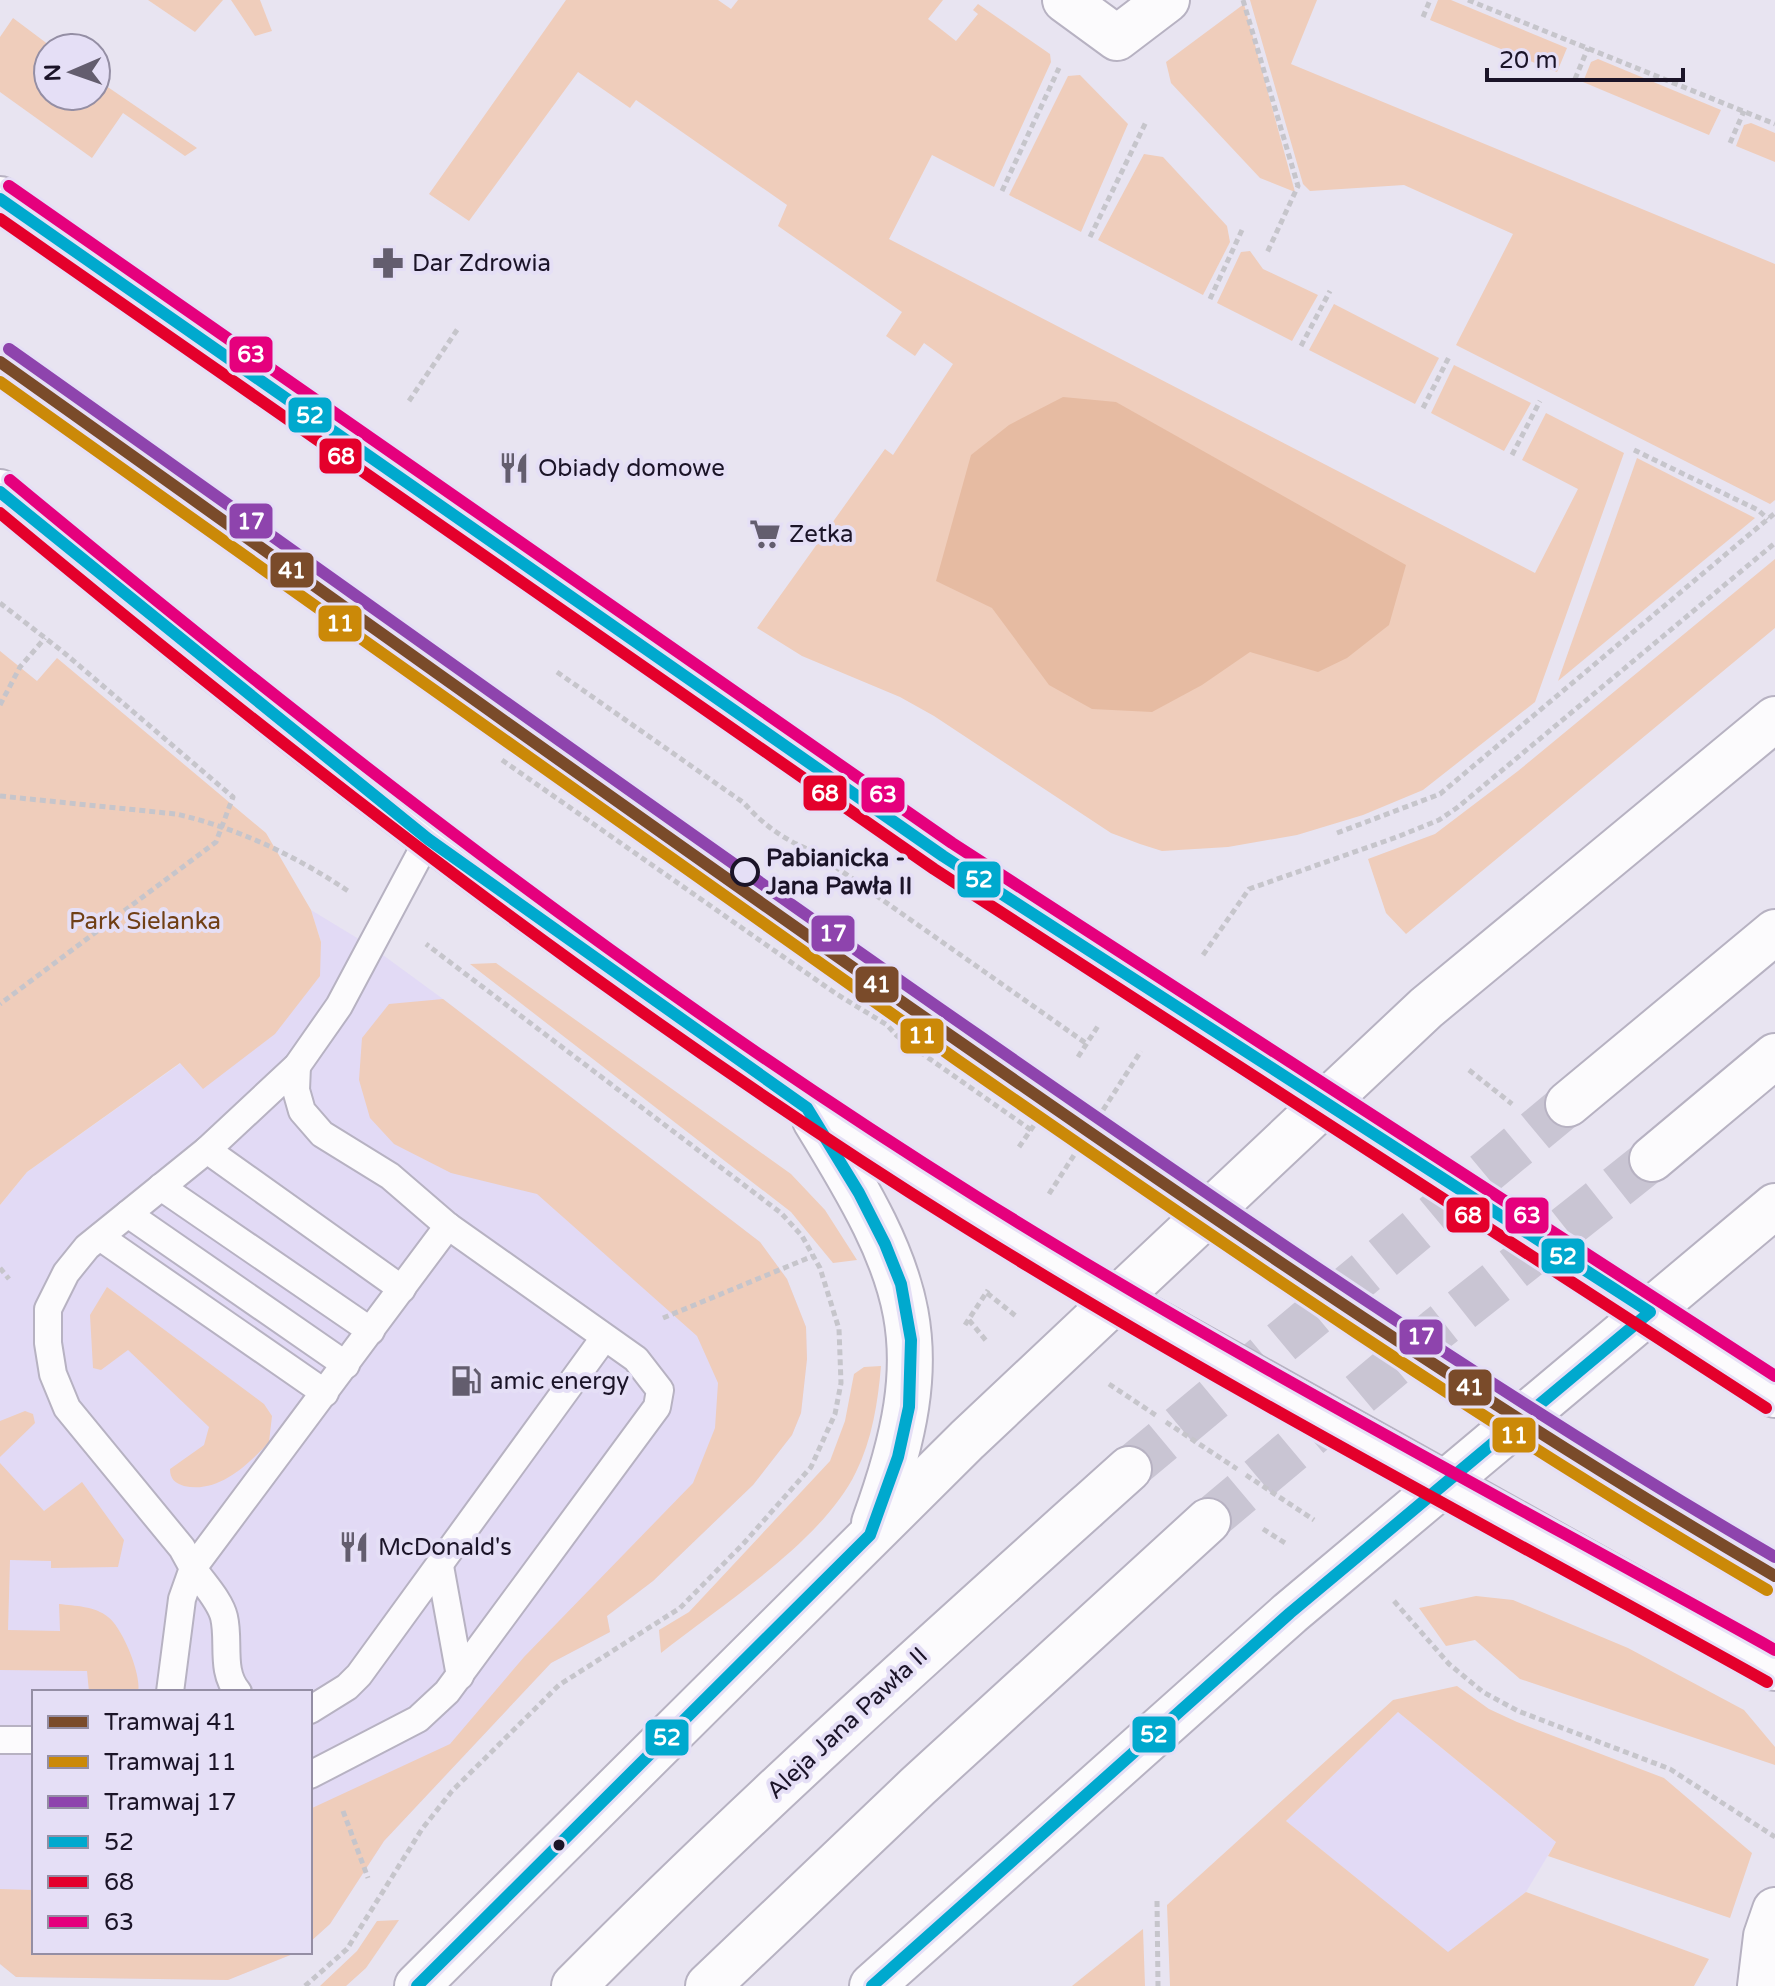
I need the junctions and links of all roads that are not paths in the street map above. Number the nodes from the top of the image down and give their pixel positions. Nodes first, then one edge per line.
1 (1065, 0) edge
2 (1167, 0) edge
3 (0, 199) edge
4 (0, 492) edge
5 (1775, 719) edge
6 (428, 839) junction
7 (1775, 932) edge
8 (1775, 1056) edge
9 (297, 1066) junction
10 (1324, 1103) junction
11 (1568, 1104) tunnel mouth
12 (807, 1108) junction
13 (207, 1150) junction
14 (1652, 1159) tunnel mouth
15 (161, 1187) junction
16 (1775, 1206) edge
17 (128, 1214) junction
18 (448, 1226) junction
19 (100, 1237) junction
20 (402, 1289) junction
21 (1116, 1300) junction
22 (1650, 1312) junction
23 (371, 1331) junction
24 (604, 1338) junction
25 (346, 1365) junction
26 (325, 1393) junction
27 (1775, 1395) edge
28 (1129, 1469) tunnel mouth
29 (1445, 1484) junction
30 (1208, 1521) tunnel mouth
31 (870, 1535) junction
32 (440, 1566) junction
33 (193, 1568) junction
34 (1775, 1668) edge
35 (460, 1676) junction
36 (170, 1690) edge
37 (237, 1690) edge
38 (312, 1709) edge
39 (0, 1740) edge
40 (32, 1740) edge
41 (318, 1771) edge
42 (1775, 1910) edge
43 (417, 1986) edge
44 (574, 1986) edge
45 (708, 1986) edge
46 (872, 1986) edge
47 (1760, 1986) edge

1 - 2 main road
3 - 10 main road
4 - 6 main road
5 - 10 main road
6 - 9 lane
6 - 12 main road
7 - 11 main road
8 - 14 main road
9 - 13 lane
9 - 18 lane
10 - 21 main road
10 - 22 main road
12 - 21 main road
12 - 31 main road
13 - 15 lane
13 - 20 lane
15 - 17 lane
15 - 23 lane
16 - 22 main road
17 - 19 lane
17 - 25 lane
18 - 20 lane
18 - 24 lane
19 - 26 lane
19 - 33 lane
20 - 23 lane
21 - 29 main road
21 - 31 main road
22 - 27 main road
22 - 29 main road
23 - 25 lane
24 - 32 lane
24 - 35 lane
25 - 26 lane
26 - 33 lane
28 - 44 main road, Aleja Jana Pawła II
29 - 34 main road
29 - 46 main road
30 - 45 main road
31 - 43 main road
32 - 35 lane
32 - 38 lane
33 - 36 lane
33 - 37 lane
35 - 41 lane
39 - 40 lane
42 - 47 main road

